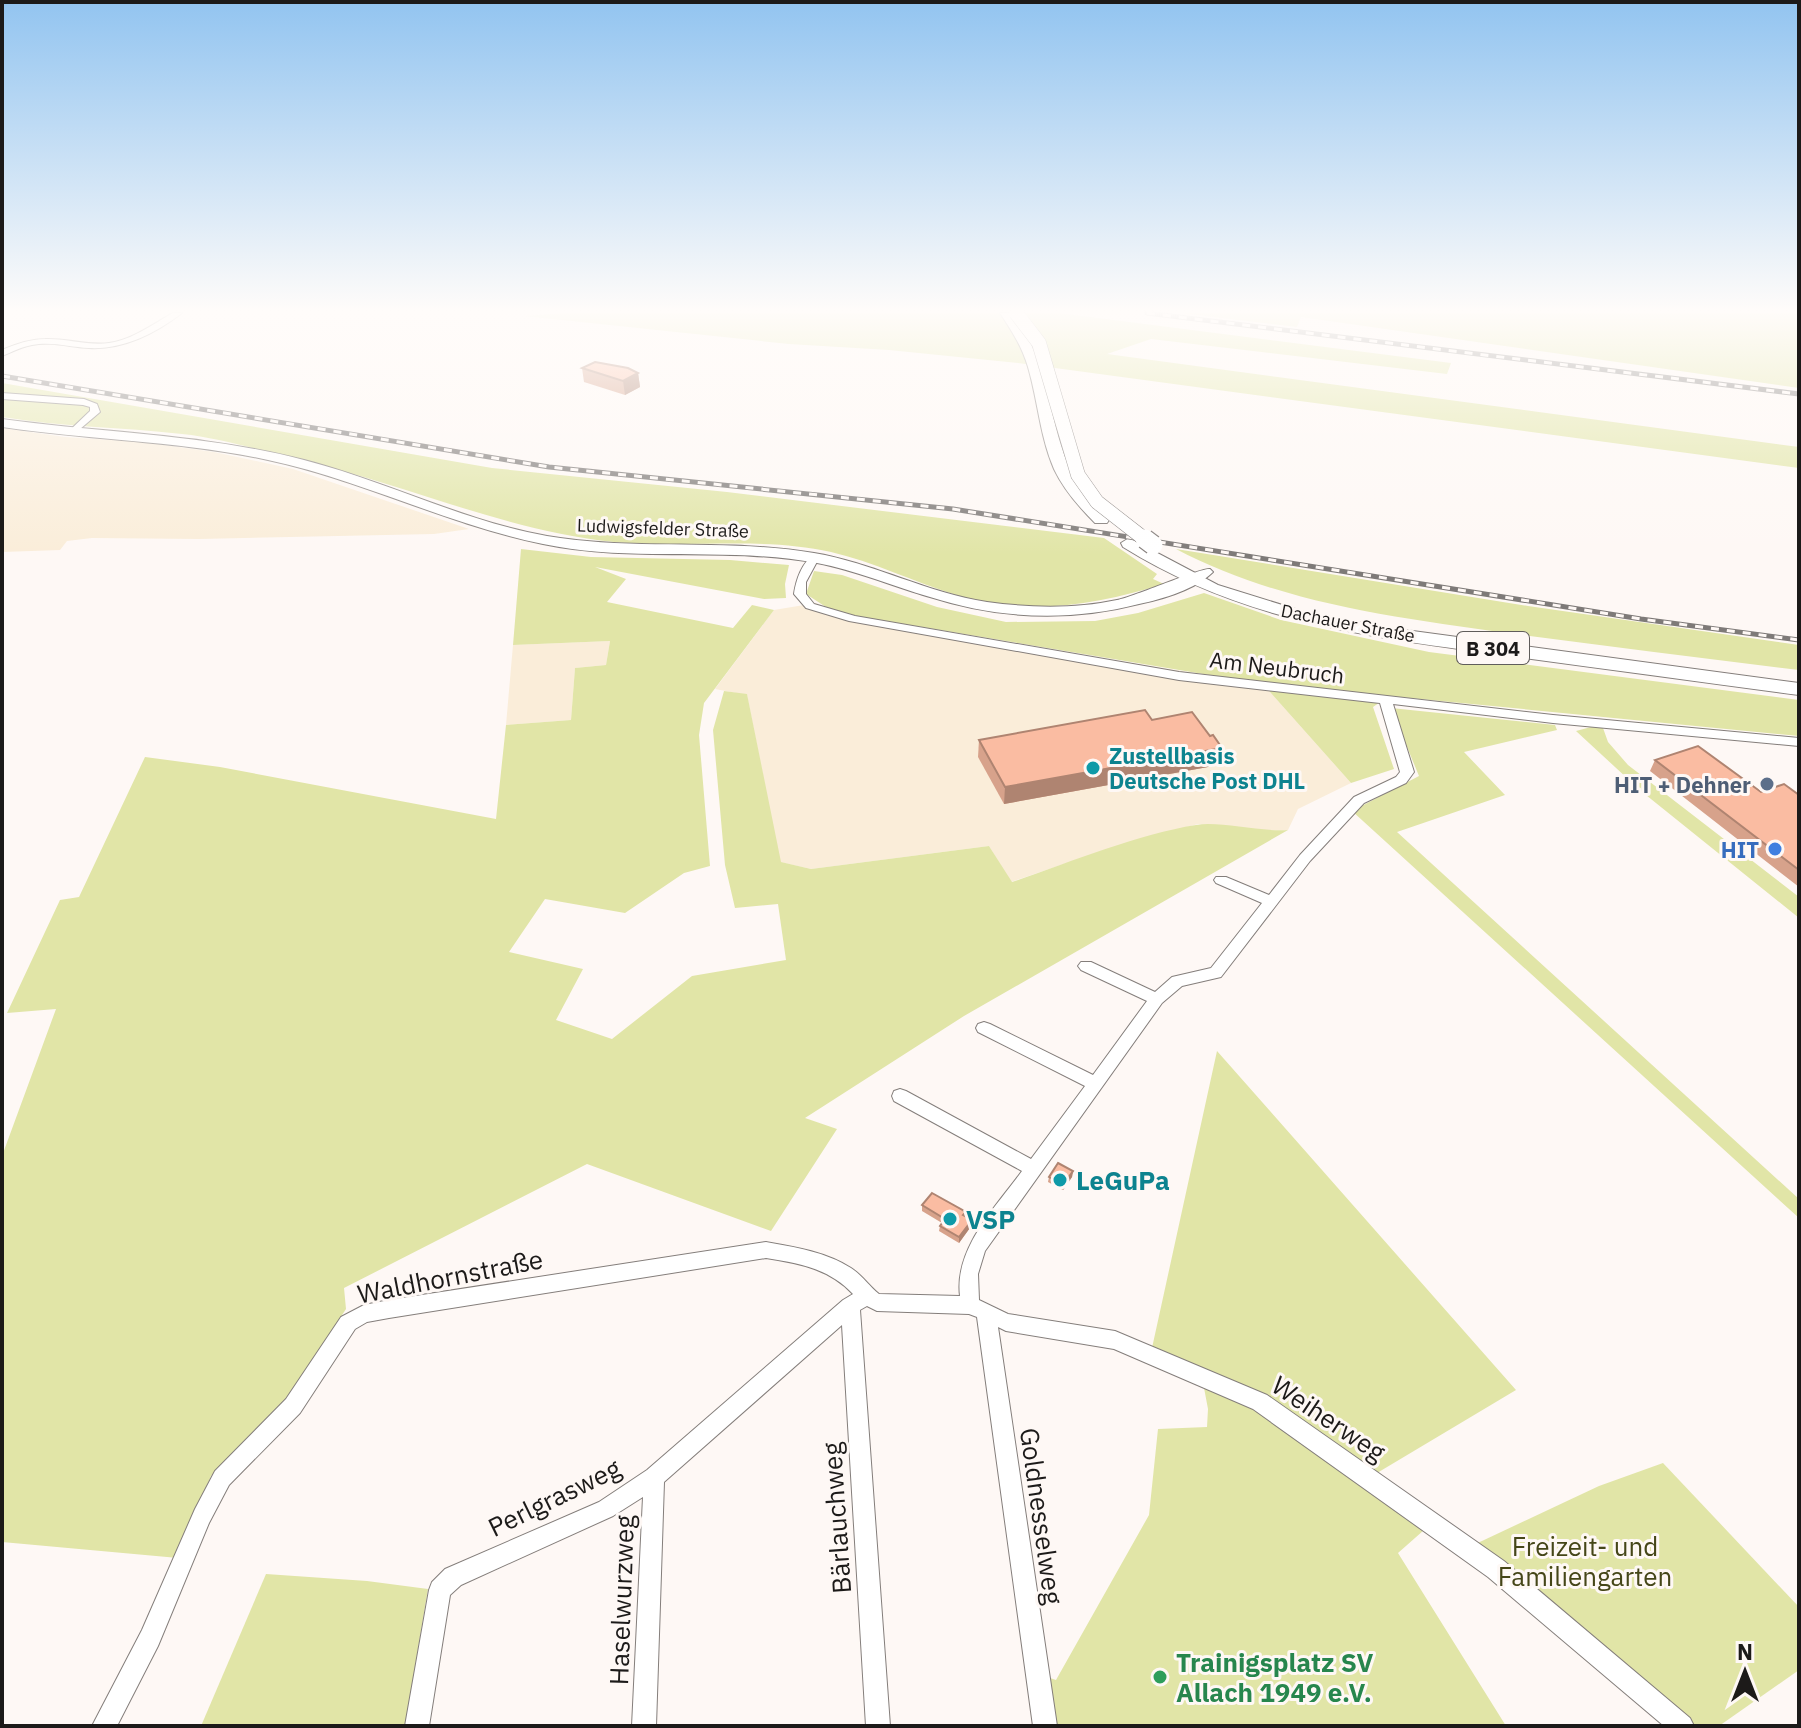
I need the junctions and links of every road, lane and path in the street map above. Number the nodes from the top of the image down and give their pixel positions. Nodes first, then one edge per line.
1 (1041, 394) edge
2 (1053, 394) edge
3 (2, 396) edge
4 (2, 423) edge
5 (73, 432) junction
6 (814, 558) junction
7 (1199, 576) junction
8 (1799, 681) edge
9 (1799, 689) edge
10 (1385, 699) junction
11 (1799, 742) edge
12 (1221, 880) dead end
13 (1272, 902) junction
14 (1086, 966) dead end
15 (1157, 999) junction
16 (984, 1028) dead end
17 (1095, 1084) junction
18 (900, 1096) dead end
19 (1034, 1169) junction
20 (865, 1301) junction
21 (978, 1309) junction
22 (654, 1477) junction
23 (104, 1726) edge
24 (417, 1726) edge
25 (644, 1726) edge
26 (878, 1726) edge
27 (1045, 1726) edge
28 (1682, 1726) edge

1 - 7 main road, Dachauer Straße / B 304
2 - 7 main road, Dachauer Straße / B 304, bridge
3 - 5 street
4 - 5 street, Ludwigsfelder Straße
5 - 6 street, Ludwigsfelder Straße
6 - 7 street, Ludwigsfelder Straße
6 - 10 street, Am Neubruch
7 - 8 main road, Dachauer Straße / B 304
7 - 9 main road, Dachauer Straße / B 304
10 - 11 street, Am Neubruch
10 - 13 street
12 - 13 street
13 - 15 street
14 - 15 street
15 - 17 street, Goldnesselweg
16 - 17 street
17 - 19 street, Goldnesselweg
18 - 19 street
19 - 21 street, Goldnesselweg
20 - 21 street, Weiherweg
20 - 22 street, Perlgrasweg
20 - 23 street, Waldhornstraße
20 - 26 street, Bärlauchweg
21 - 27 street, Goldnesselweg
21 - 28 street, Weiherweg
22 - 24 street, Perlgrasweg
22 - 25 street, Haselwurzweg

